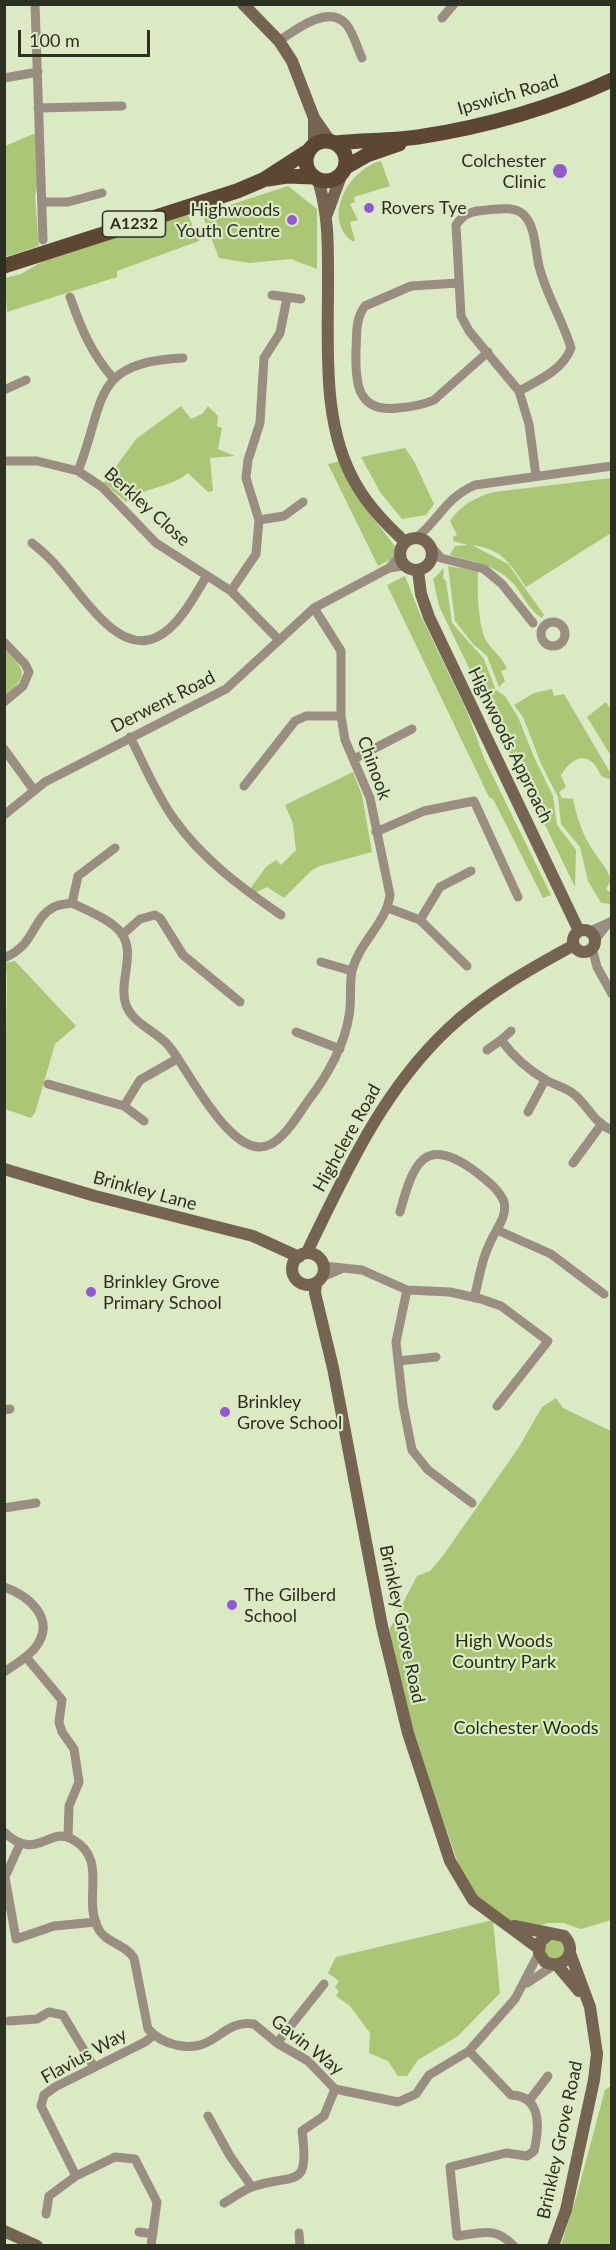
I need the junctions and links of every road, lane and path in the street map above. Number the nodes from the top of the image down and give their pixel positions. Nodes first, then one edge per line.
1 (35, 4) edge
2 (243, 4) edge
3 (451, 5) edge
4 (442, 18) dead end
5 (279, 41) junction
6 (362, 58) dead end
7 (38, 72) junction
8 (4, 78) edge
9 (612, 80) edge
10 (122, 106) dead end
11 (38, 108) junction
12 (314, 118) junction
13 (413, 137) junction
14 (333, 142) junction
15 (311, 148) junction
16 (343, 171) junction
17 (315, 179) junction
18 (262, 180) junction
19 (102, 194) dead end
20 (42, 202) junction
21 (327, 214) junction
22 (43, 240) dead end
23 (4, 266) edge
24 (458, 283) junction
25 (272, 295) dead end
26 (70, 297) dead end
27 (287, 298) junction
28 (301, 299) dead end
29 (488, 352) junction
30 (183, 358) dead end
31 (113, 378) junction
32 (26, 380) dead end
33 (4, 390) edge
34 (519, 391) junction
35 (4, 461) edge
36 (612, 466) edge
37 (78, 471) junction
38 (536, 476) junction
39 (303, 502) dead end
40 (258, 520) junction
41 (32, 543) dead end
42 (426, 547) junction
43 (402, 561) junction
44 (418, 571) junction
45 (206, 577) junction
46 (231, 591) junction
47 (314, 608) junction
48 (542, 631) dead end
49 (278, 639) junction
50 (4, 642) edge
51 (4, 702) edge
52 (342, 716) junction
53 (412, 729) dead end
54 (130, 737) junction
55 (4, 749) edge
56 (354, 759) junction
57 (244, 786) dead end
58 (33, 789) junction
59 (4, 815) edge
60 (376, 832) junction
61 (115, 848) dead end
62 (471, 871) dead end
63 (519, 897) dead end
64 (72, 903) junction
65 (388, 908) junction
66 (281, 915) dead end
67 (420, 920) junction
68 (610, 922) edge
69 (122, 935) junction
70 (588, 940) junction
71 (4, 958) edge
72 (321, 962) dead end
73 (467, 966) dead end
74 (352, 971) junction
75 (612, 994) edge
76 (240, 1002) dead end
77 (511, 1030) dead end
78 (296, 1032) dead end
79 (501, 1040) junction
80 (340, 1049) junction
81 (488, 1050) dead end
82 (177, 1059) junction
83 (545, 1080) junction
84 (48, 1084) dead end
85 (124, 1106) junction
86 (528, 1112) dead end
87 (144, 1121) dead end
88 (601, 1125) junction
89 (612, 1130) edge
90 (573, 1162) dead end
91 (4, 1168) edge
92 (400, 1212) dead end
93 (497, 1230) junction
94 (311, 1268) junction
95 (407, 1290) junction
96 (604, 1294) dead end
97 (474, 1298) junction
98 (436, 1357) dead end
99 (398, 1361) junction
100 (497, 1406) dead end
101 (36, 1503) dead end
102 (472, 1503) dead end
103 (4, 1508) edge
104 (4, 1587) edge
105 (26, 1657) junction
106 (4, 1672) edge
107 (4, 1832) edge
108 (68, 1837) junction
109 (20, 1844) junction
110 (96, 1922) junction
111 (504, 1923) junction
112 (549, 1934) junction
113 (538, 1950) junction
114 (570, 1953) junction
115 (555, 1965) junction
116 (523, 1987) junction
117 (323, 1990) dead end
118 (590, 2007) junction
119 (9, 2022) dead end
120 (154, 2035) junction
121 (277, 2043) junction
122 (468, 2050) junction
123 (94, 2067) junction
124 (548, 2076) dead end
125 (335, 2089) junction
126 (529, 2101) junction
127 (208, 2116) dead end
128 (76, 2176) junction
129 (252, 2187) junction
130 (224, 2203) dead end
131 (46, 2214) dead end
132 (4, 2231) edge
133 (139, 2232) dead end
134 (299, 2233) dead end
135 (153, 2234) junction
136 (37, 2246) edge
137 (151, 2246) edge
138 (300, 2246) edge
139 (514, 2246) edge
140 (554, 2246) edge

1 - 7 street
2 - 5 street
3 - 4 street
5 - 6 street
5 - 12 street
7 - 8 street
7 - 11 street
9 - 13 main road, Ipswich Road / A1232
10 - 11 street
11 - 20 street
12 - 14 street
12 - 15 street
13 - 14 main road, Ipswich Road / A1232
13 - 16 main road, Ipswich Road / A1232
14 - 15 main road, A1232
14 - 16 main road
15 - 17 main road
15 - 18 main road, A1232
16 - 17 main road, A1232
16 - 21 street
17 - 18 main road, A1232
17 - 21 street
18 - 23 main road, A1232
19 - 20 street
20 - 22 street
21 - 42 street
24 - 29 street
24 - 29 street
24 - 34 street
25 - 27 street
26 - 31 street
27 - 28 street
27 - 40 street
29 - 34 street
30 - 31 street
31 - 37 street
32 - 33 street
34 - 38 street
35 - 37 street, Berkley Close
36 - 38 street
37 - 45 street, Berkley Close
38 - 42 street
39 - 40 street
40 - 46 street
41 - 45 street
42 - 43 street
42 - 44 street
42 - 48 street
43 - 44 street
43 - 47 street, Derwent Road
44 - 70 street, Highwoods Approach
45 - 46 street, Berkley Close
46 - 49 street, Berkley Close
47 - 49 street, Derwent Road
47 - 52 street, Chinook
49 - 54 street, Derwent Road
50 - 51 street
52 - 56 street, Chinook
52 - 57 street
53 - 56 street
54 - 58 street, Derwent Road
54 - 66 street
55 - 58 street
56 - 60 street, Chinook
58 - 59 street, Derwent Road
60 - 63 street
60 - 65 street, Chinook
61 - 64 street
62 - 67 street
64 - 69 street
64 - 71 street
65 - 67 street
65 - 74 street
67 - 73 street
68 - 70 street
69 - 76 street
69 - 82 street
70 - 75 street
70 - 94 street, Highclere Road
72 - 74 street
74 - 80 street
77 - 79 street
78 - 80 street
79 - 81 street
79 - 83 street
80 - 82 street
82 - 85 street
83 - 86 street
83 - 88 street
84 - 85 street
85 - 87 street
88 - 89 street
88 - 90 street
91 - 94 street, Brinkley Lane
92 - 93 street
93 - 96 street
93 - 97 street
94 - 95 street
94 - 111 street, Brinkley Grove Road
95 - 97 street
95 - 99 street
97 - 100 street
98 - 99 street
99 - 102 street
101 - 103 street
104 - 105 street
105 - 106 street
105 - 108 street
107 - 109 street
108 - 109 street
108 - 110 street
109 - 110 street
110 - 120 street
111 - 112 street, Brinkley Grove Road
111 - 113 street, Brinkley Grove Road
112 - 113 street
112 - 114 street
113 - 115 street
113 - 116 street, Gavin Way
114 - 115 street
114 - 118 street, Brinkley Grove Road
115 - 116 street, Gavin Way
115 - 118 street, Brinkley Grove Road
116 - 122 street, Gavin Way
117 - 121 street
118 - 140 street, Brinkley Grove Road
119 - 123 street
120 - 121 street, Gavin Way
120 - 123 street, Flavius Way
121 - 125 street, Gavin Way
122 - 125 street, Gavin Way
122 - 126 street
123 - 128 street, Flavius Way
124 - 126 street
125 - 129 street
126 - 139 street
127 - 129 street
128 - 131 street
128 - 135 street
129 - 130 street
132 - 136 street
133 - 135 street
134 - 138 street
135 - 137 street

